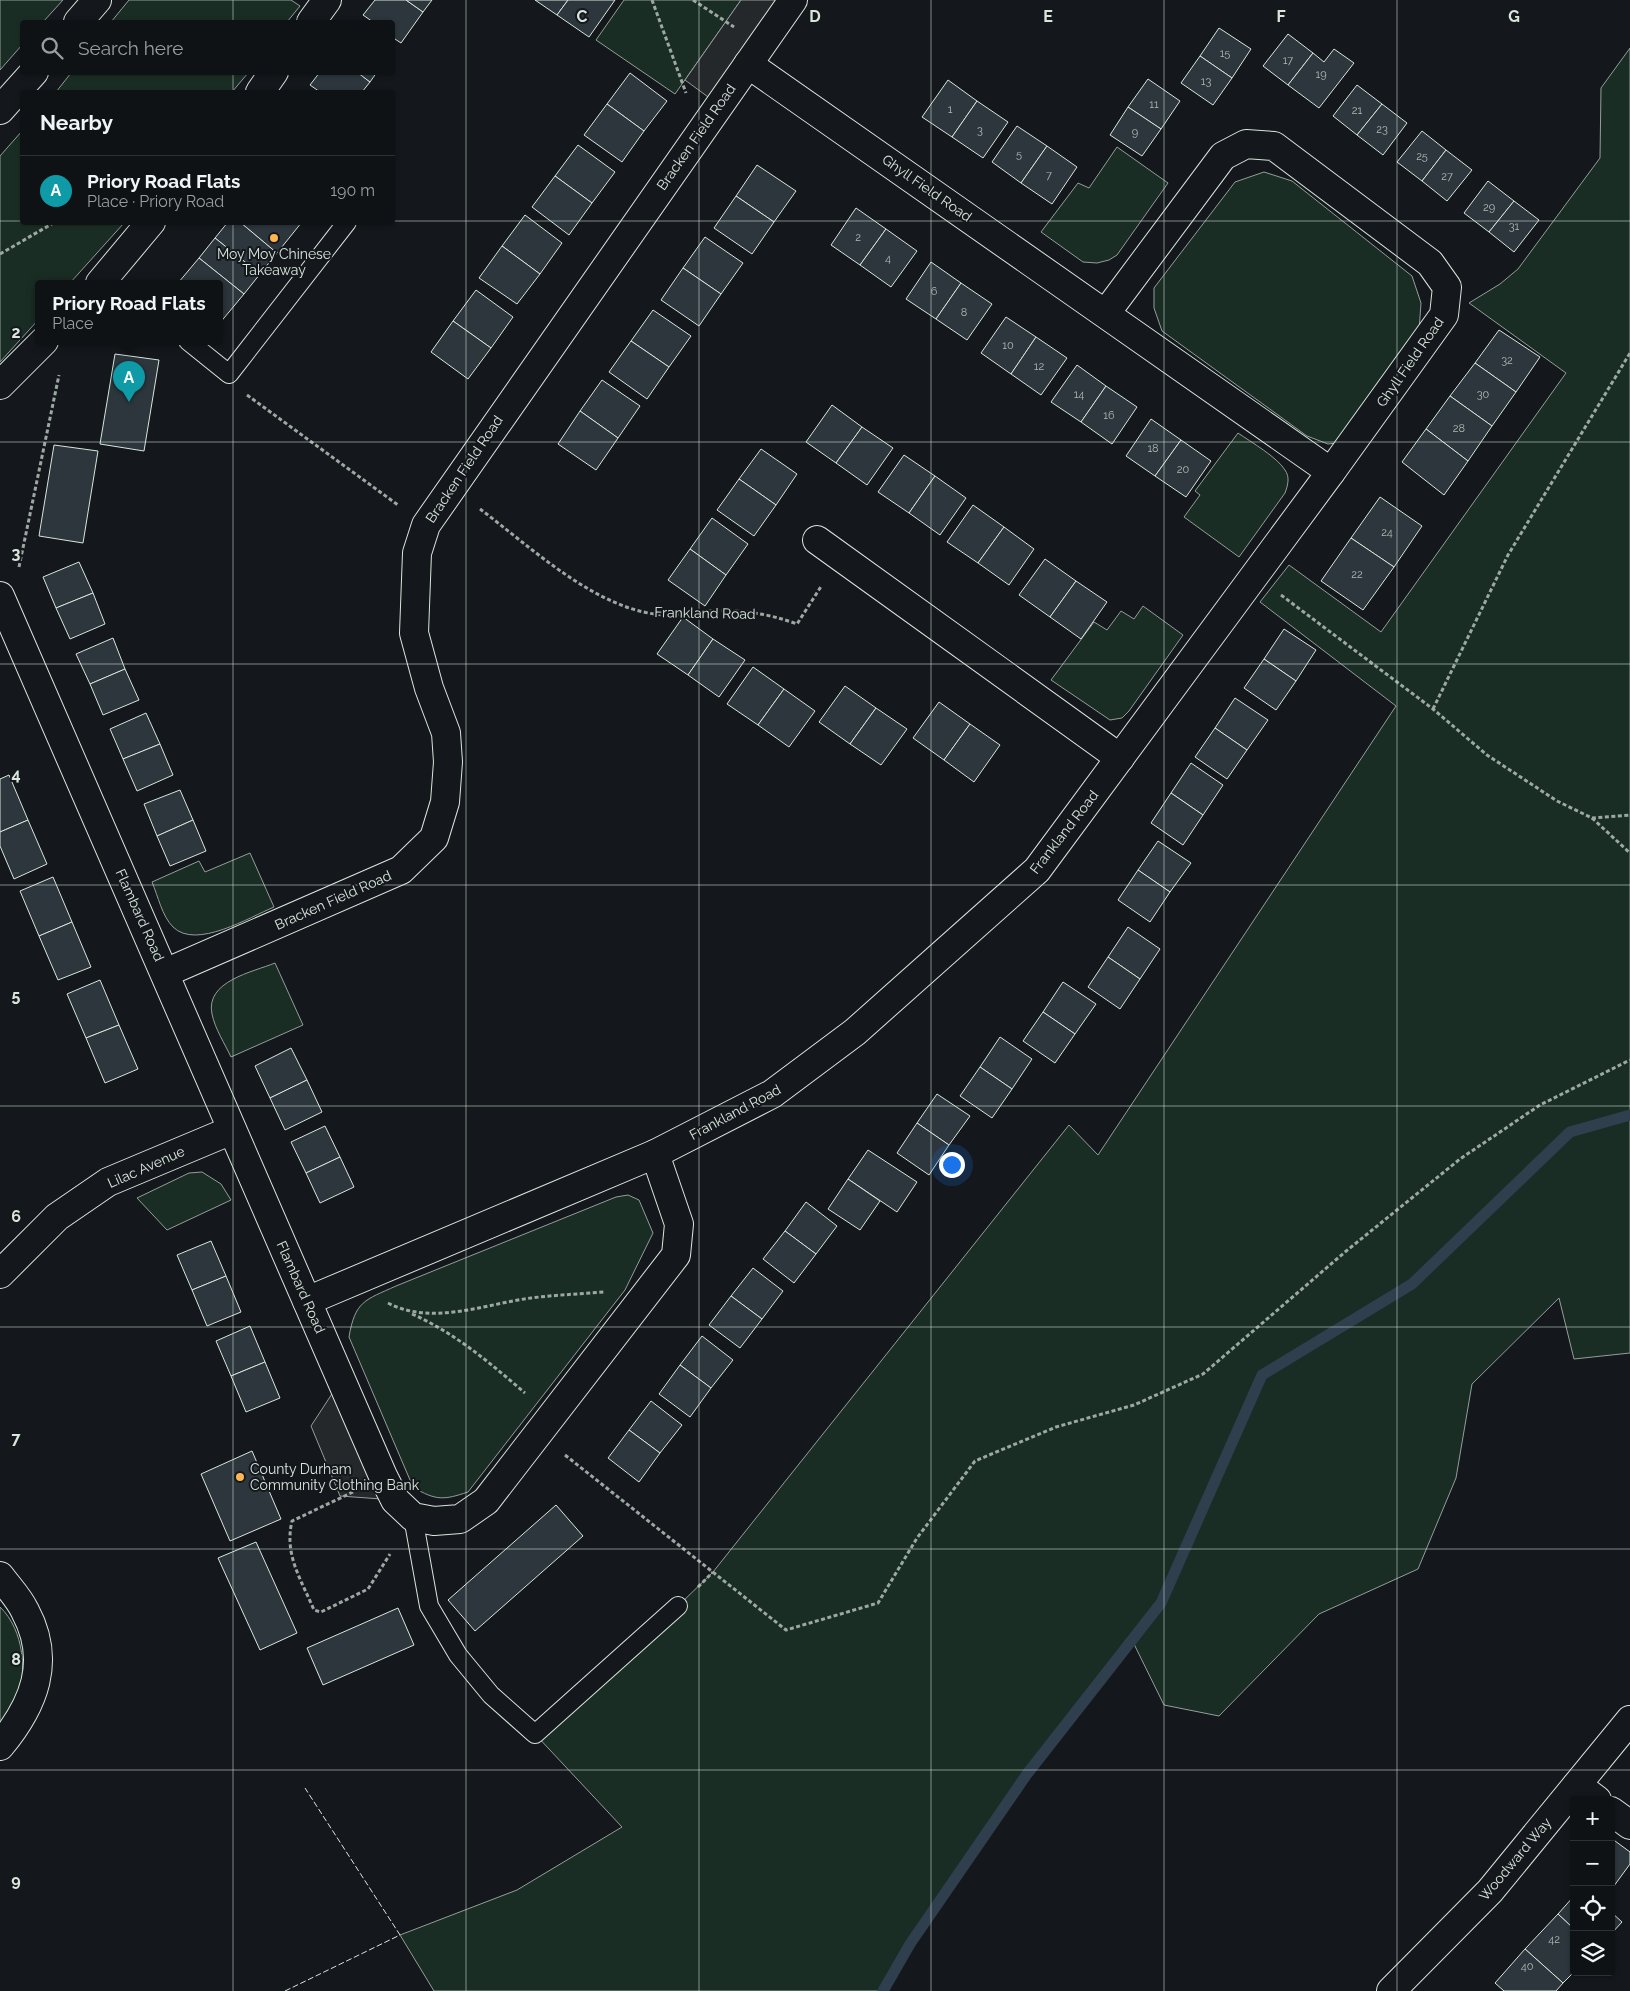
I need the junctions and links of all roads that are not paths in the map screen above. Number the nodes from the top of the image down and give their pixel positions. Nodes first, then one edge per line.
1 (97, 0) edge
2 (327, 0) edge
3 (793, 0) edge
4 (80, 20) edge
5 (312, 20) edge
6 (755, 54) junction
7 (31, 75) edge
8 (0, 110) edge
9 (150, 225) edge
10 (346, 225) edge
11 (108, 280) edge
12 (1106, 313) junction
13 (40, 345) edge
14 (193, 345) edge
15 (0, 384) edge
16 (1331, 472) junction
17 (818, 540) dead end
18 (4, 605) edge
19 (1120, 758) junction
20 (166, 973) junction
21 (232, 1130) junction
22 (654, 1154) junction
23 (0, 1274) edge
24 (307, 1302) junction
25 (413, 1517) junction
26 (0, 1576) edge
27 (678, 1606) dead end
28 (1630, 1720) edge
29 (0, 1746) edge
30 (1587, 1792) edge
31 (1615, 1814) edge
32 (1630, 1825) edge
33 (1391, 1991) edge

1 - 4 street
2 - 5 street
3 - 6 street, Bracken Field Road
6 - 12 street, Ghyll Field Road
6 - 20 street, Bracken Field Road
7 - 8 street
9 - 11 street
10 - 14 lane
12 - 16 street, Ghyll Field Road
12 - 16 street, Ghyll Field Road
13 - 15 street
16 - 19 street, Frankland Road
17 - 19 street
18 - 20 street, Flambard Road
19 - 22 street, Frankland Road
20 - 21 street, Flambard Road
21 - 23 street, Lilac Avenue
21 - 24 street, Flambard Road
22 - 24 street, Frankland Road
22 - 25 street
24 - 25 street, Flambard Road
25 - 27 lane
26 - 29 street
28 - 30 street, Woodward Way
30 - 33 street, Woodward Way
31 - 32 street

